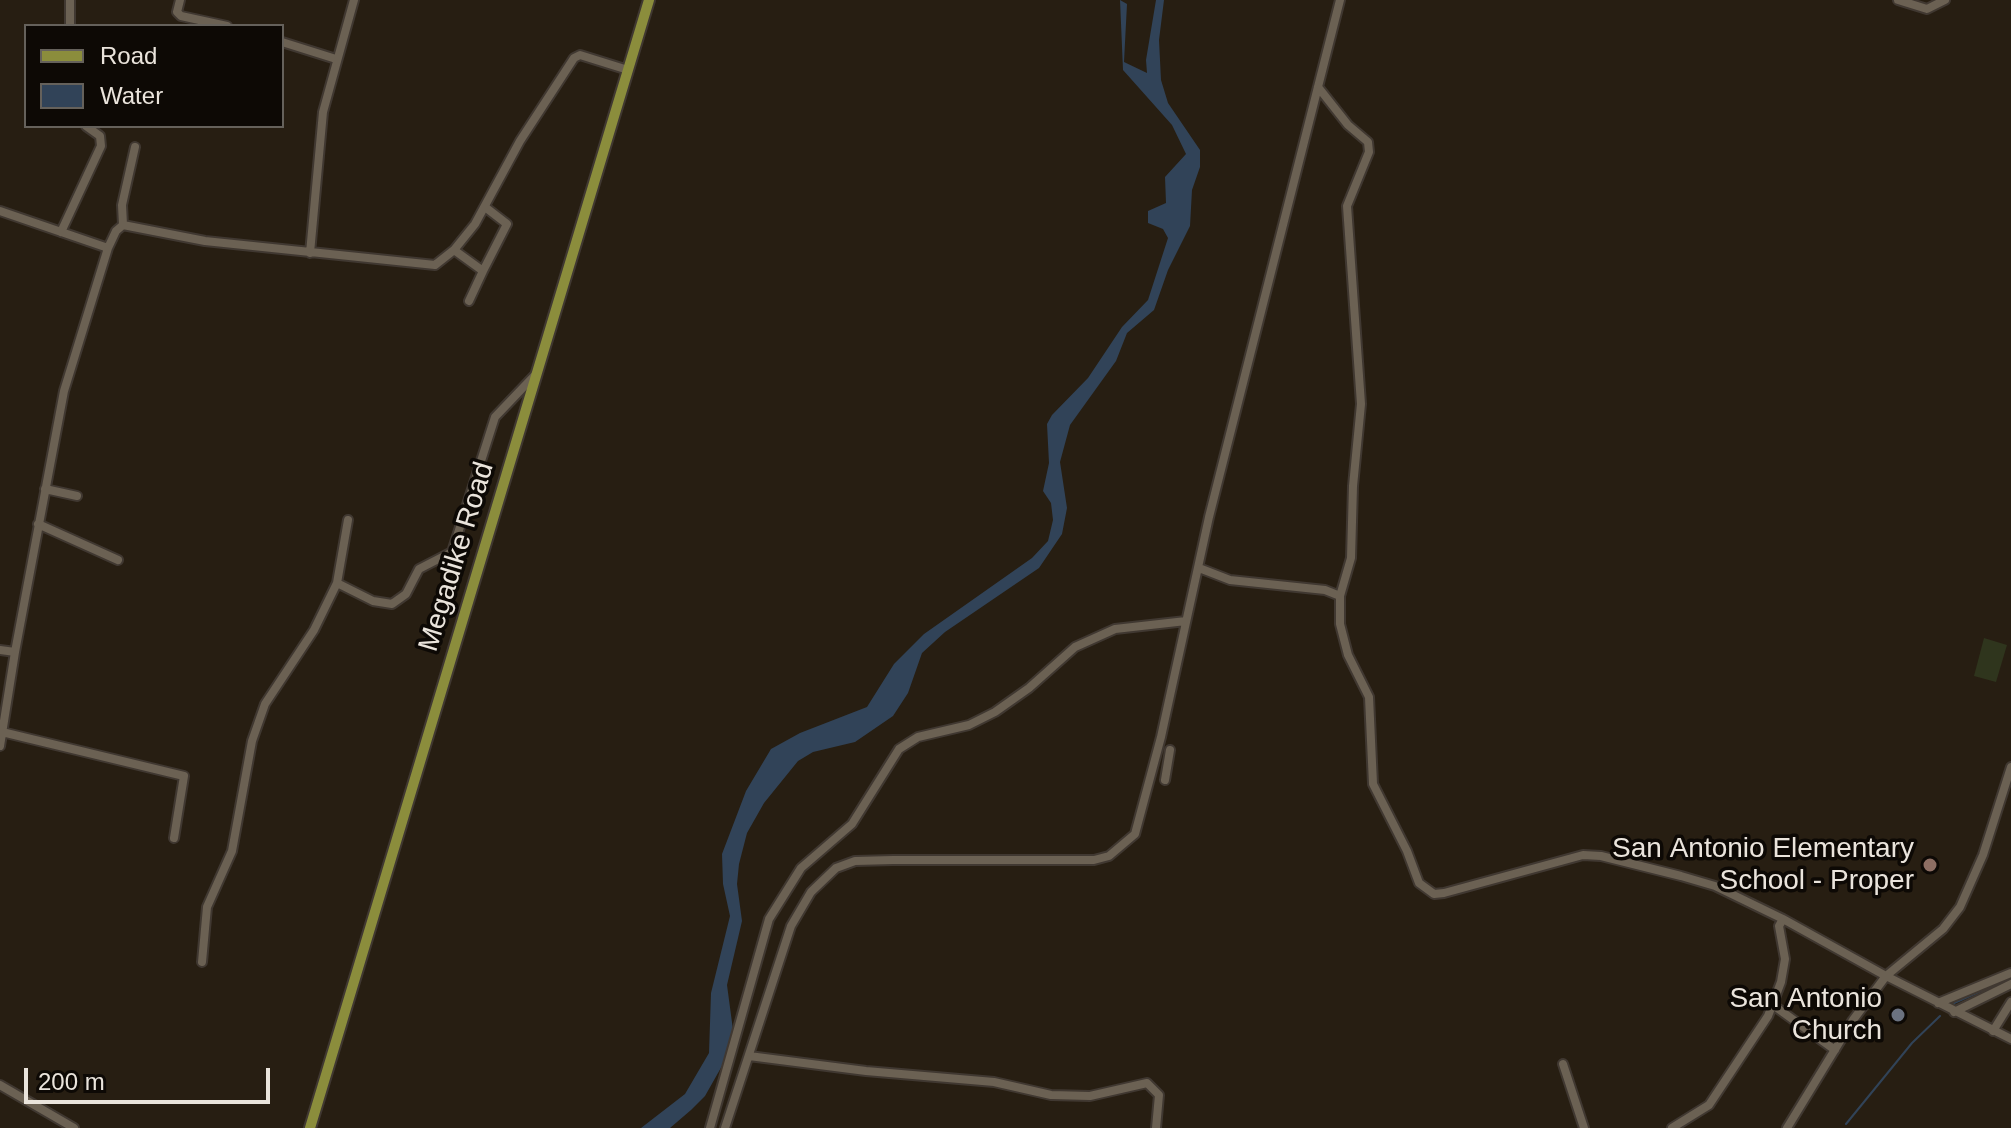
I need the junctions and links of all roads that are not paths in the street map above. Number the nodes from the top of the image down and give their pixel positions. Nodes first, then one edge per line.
1 (70, 0) edge
2 (180, 0) edge
3 (354, 0) edge
4 (649, 0) edge
5 (1340, 0) edge
6 (1898, 0) edge
7 (1945, 0) edge
8 (70, 24) edge
9 (218, 24) edge
10 (284, 43) edge
11 (336, 59) junction
12 (628, 70) junction
13 (1318, 87) junction
14 (89, 128) edge
15 (135, 147) dead end
16 (485, 207) junction
17 (0, 211) edge
18 (123, 225) junction
19 (61, 232) junction
20 (108, 248) junction
21 (454, 250) junction
22 (310, 253) junction
23 (483, 271) junction
24 (469, 301) dead end
25 (537, 373) junction
26 (45, 489) junction
27 (77, 496) dead end
28 (348, 520) dead end
29 (38, 524) junction
30 (118, 560) dead end
31 (1199, 568) junction
32 (337, 583) junction
33 (1340, 596) junction
34 (1186, 621) junction
35 (0, 650) edge
36 (15, 652) junction
37 (2, 732) junction
38 (0, 746) edge
39 (1170, 750) dead end
40 (2011, 767) edge
41 (1165, 780) dead end
42 (174, 838) dead end
43 (1783, 919) junction
44 (202, 962) dead end
45 (2011, 973) edge
46 (1886, 976) junction
47 (2011, 984) edge
48 (2011, 1002) edge
49 (1938, 1003) junction
50 (1773, 1005) junction
51 (1954, 1012) junction
52 (1993, 1031) junction
53 (2011, 1039) edge
54 (1835, 1050) junction
55 (749, 1056) junction
56 (1563, 1064) dead end
57 (0, 1085) edge
58 (74, 1128) edge
59 (310, 1128) edge
60 (710, 1128) edge
61 (725, 1128) edge
62 (1156, 1128) edge
63 (1584, 1128) edge
64 (1672, 1128) edge
65 (1787, 1128) edge

1 - 8 street
2 - 9 street
3 - 11 street
4 - 12 main road, Megadike Road
5 - 13 street
6 - 7 street
10 - 11 street
11 - 22 street
12 - 16 street
12 - 25 main road, Megadike Road
13 - 31 street
13 - 33 street
14 - 19 street
15 - 18 street
16 - 21 street
16 - 23 street
17 - 19 street
18 - 20 street
18 - 22 street
19 - 20 street
20 - 26 street
21 - 22 street
21 - 23 street
23 - 24 street
25 - 32 street
25 - 59 main road, Megadike Road
26 - 27 street
26 - 29 street
28 - 32 street
29 - 30 street
29 - 36 street
31 - 33 street
31 - 34 street
32 - 44 street
33 - 43 street
34 - 55 street
34 - 60 street
35 - 36 street
36 - 37 street
37 - 38 street
37 - 42 street
39 - 41 street
40 - 46 street
43 - 46 street
43 - 50 street
45 - 49 street
46 - 49 street
46 - 54 street
47 - 51 street
48 - 52 street
49 - 51 street
50 - 54 street
50 - 64 street
51 - 52 street
52 - 53 street
54 - 65 street
55 - 61 street
55 - 62 street
56 - 63 street
57 - 58 street

